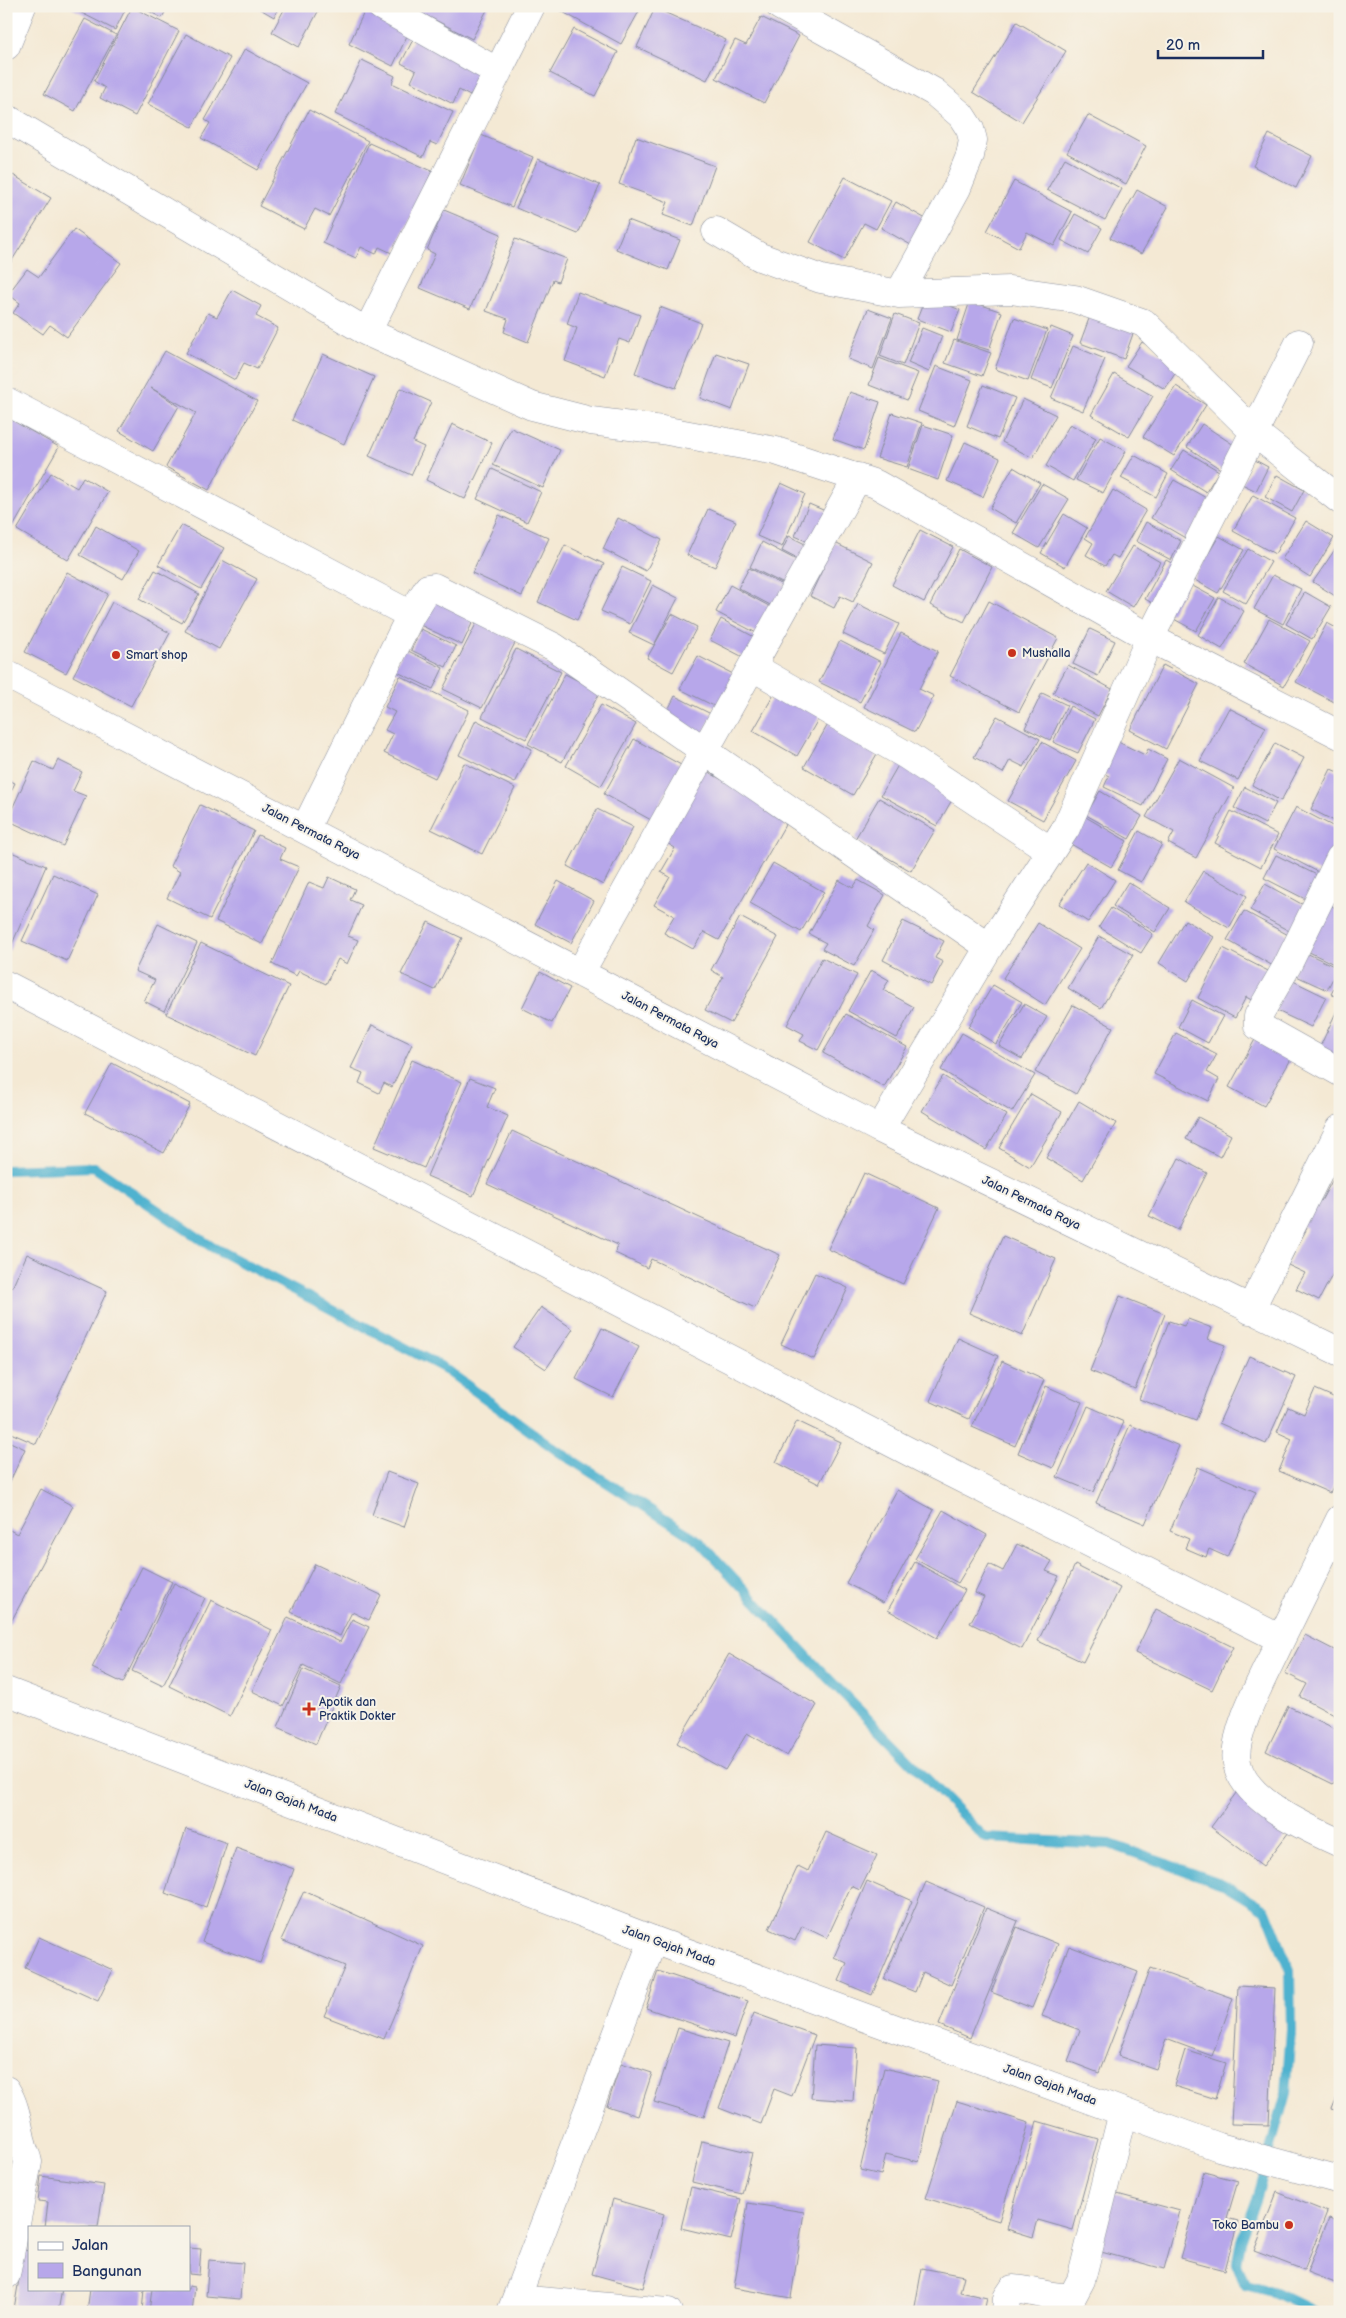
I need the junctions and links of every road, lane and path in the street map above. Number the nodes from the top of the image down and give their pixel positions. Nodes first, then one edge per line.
1 (22, 6) edge
2 (381, 6) edge
3 (531, 6) edge
4 (780, 6) edge
5 (6, 46) edge
6 (498, 72) junction
7 (6, 118) edge
8 (716, 231) dead end
9 (899, 294) junction
10 (368, 332) junction
11 (1299, 343) dead end
12 (6, 401) edge
13 (1255, 433) junction
14 (858, 477) junction
15 (1340, 500) edge
16 (411, 615) junction
17 (1150, 638) junction
18 (753, 667) junction
19 (6, 674) edge
20 (1340, 735) edge
21 (705, 752) junction
22 (305, 829) junction
23 (1051, 851) junction
24 (1340, 858) edge
25 (989, 947) junction
26 (580, 973) junction
27 (6, 985) edge
28 (1340, 1072) edge
29 (880, 1129) junction
30 (1340, 1129) edge
31 (1250, 1310) junction
32 (1340, 1352) edge
33 (1340, 1519) edge
34 (1282, 1639) junction
35 (6, 1690) edge
36 (1340, 1844) edge
37 (653, 1940) junction
38 (6, 2090) edge
39 (1123, 2112) junction
40 (1340, 2180) edge
41 (6, 2275) edge
42 (514, 2305) edge
43 (668, 2312) edge
44 (1006, 2312) edge

1 - 5 street
2 - 6 street
3 - 6 street
4 - 9 street
6 - 10 street
7 - 10 street
8 - 9 street
9 - 13 street
10 - 14 street
11 - 13 street
12 - 16 street
13 - 15 street
13 - 17 street
14 - 17 street
14 - 18 street
16 - 21 street
16 - 22 street
17 - 20 street
17 - 23 street
18 - 21 street
18 - 23 street
19 - 22 street, Jalan Permata Raya
21 - 25 street
21 - 26 street
22 - 26 street, Jalan Permata Raya
23 - 25 street
24 - 28 street
25 - 29 street
26 - 29 street, Jalan Permata Raya
27 - 34 street
29 - 31 street, Jalan Permata Raya
30 - 31 street
31 - 32 street, Jalan Permata Raya
33 - 34 street
34 - 36 street
35 - 37 street, Jalan Gajah Mada
37 - 39 street, Jalan Gajah Mada
37 - 42 street
38 - 41 street
39 - 40 street, Jalan Gajah Mada
39 - 44 street
42 - 43 street

